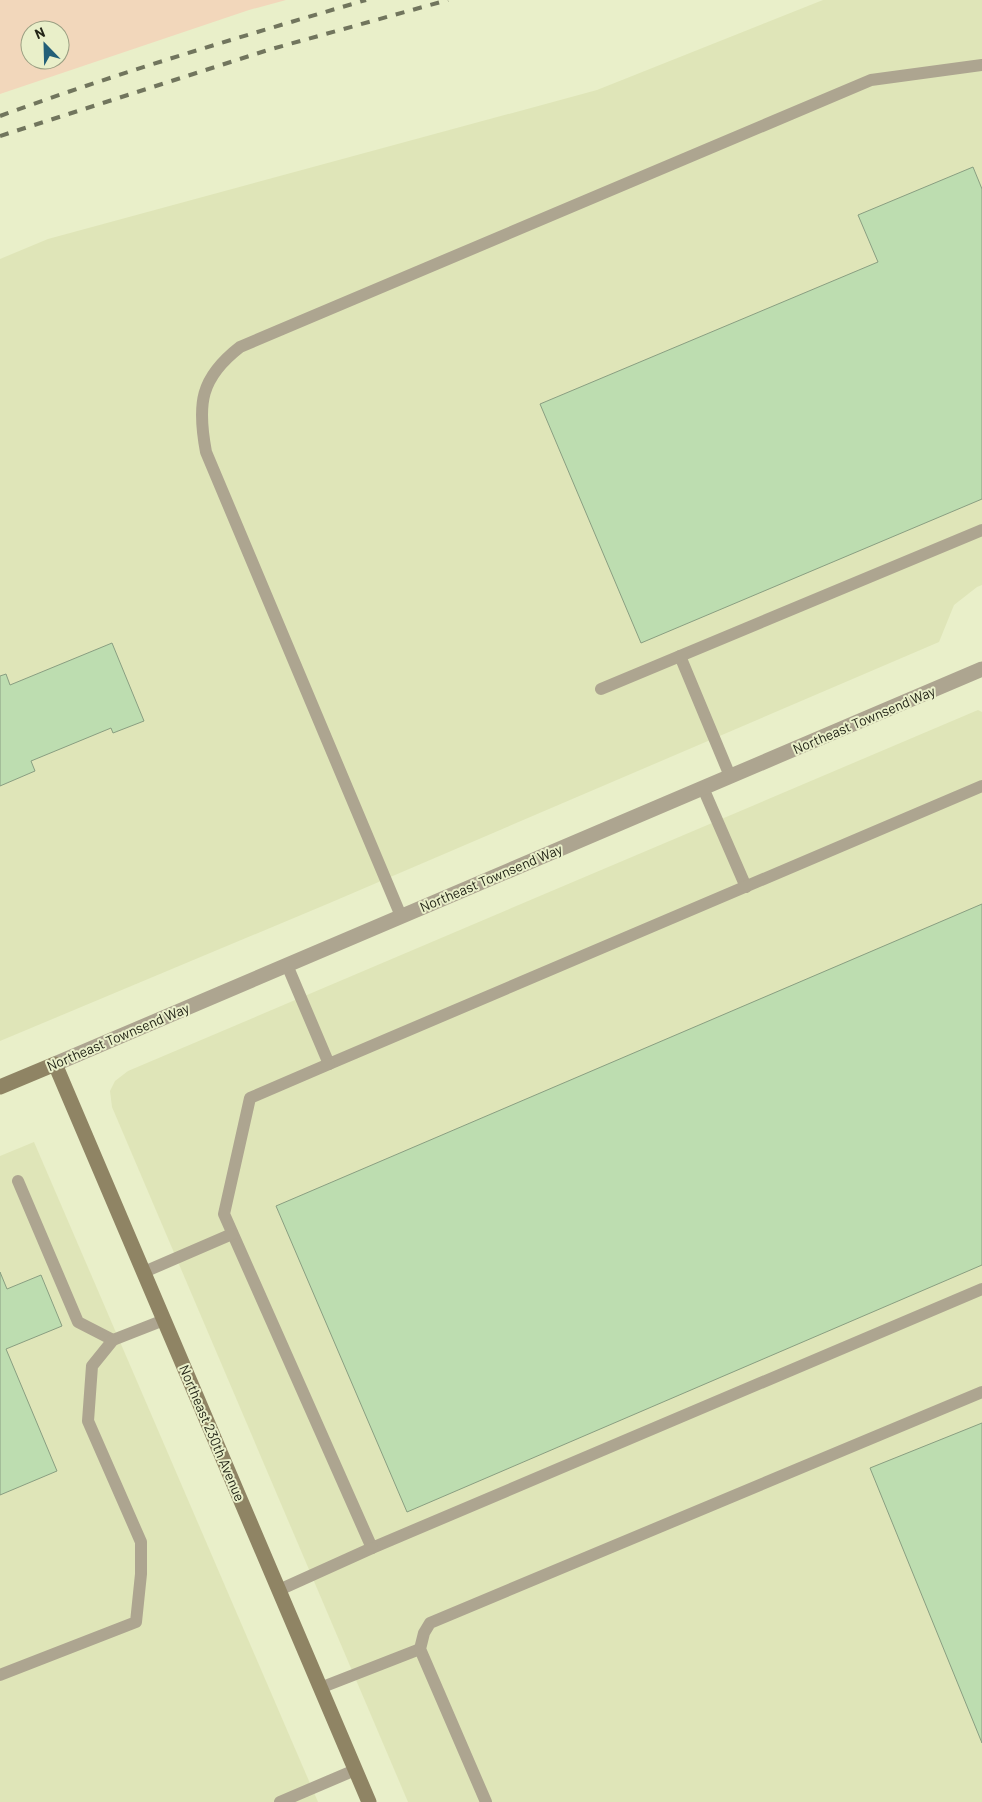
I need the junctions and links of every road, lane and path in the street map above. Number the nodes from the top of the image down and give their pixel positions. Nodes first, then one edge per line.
1 (982, 65) edge
2 (982, 530) edge
3 (680, 656) junction
4 (982, 670) edge
5 (601, 689) dead end
6 (730, 776) junction
7 (982, 786) edge
8 (703, 788) junction
9 (746, 887) junction
10 (401, 916) junction
11 (287, 965) junction
12 (55, 1064) junction
13 (329, 1064) junction
14 (0, 1087) edge
15 (18, 1182) dead end
16 (232, 1234) junction
17 (144, 1272) junction
18 (982, 1289) edge
19 (164, 1320) junction
20 (114, 1340) junction
21 (982, 1392) edge
22 (372, 1548) junction
23 (279, 1590) junction
24 (420, 1649) junction
25 (0, 1675) edge
26 (320, 1688) junction
27 (355, 1770) junction
28 (280, 1802) edge
29 (368, 1802) edge
30 (486, 1802) edge

1 - 10 lane
2 - 3 lane
3 - 5 lane
3 - 6 lane
4 - 6 street, Northeast Townsend Way
6 - 8 street, Northeast Townsend Way
7 - 9 lane
8 - 9 lane
8 - 10 street, Northeast Townsend Way
9 - 13 lane
10 - 11 street, Northeast Townsend Way
11 - 12 street, Northeast Townsend Way
11 - 13 lane
12 - 14 street, Northeast Townsend Way
12 - 17 street, Northeast 230th Avenue
13 - 16 lane
15 - 20 lane
16 - 17 lane
16 - 22 lane
17 - 19 street, Northeast 230th Avenue
18 - 22 lane
19 - 20 lane
19 - 23 street, Northeast 230th Avenue
20 - 25 lane
21 - 24 lane
22 - 23 lane
23 - 26 street, Northeast 230th Avenue
24 - 26 lane
24 - 30 lane
26 - 27 street, Northeast 230th Avenue
27 - 28 lane
27 - 29 street, Northeast 230th Avenue

